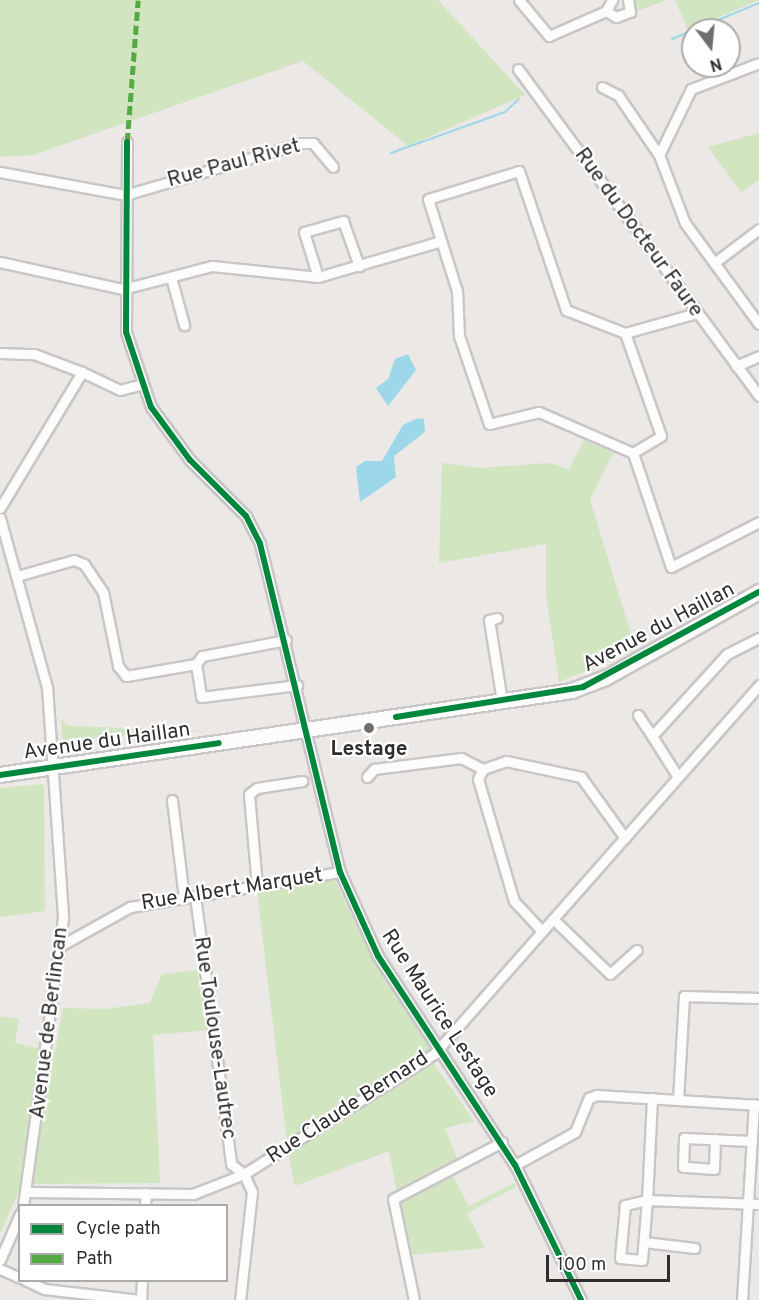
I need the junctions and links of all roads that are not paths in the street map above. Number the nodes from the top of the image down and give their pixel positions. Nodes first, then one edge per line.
1 (519, 0) edge
2 (612, 0) edge
3 (628, 0) edge
4 (606, 11) junction
5 (759, 63) edge
6 (518, 69) dead end
7 (602, 87) dead end
8 (127, 142) dead end
9 (659, 154) junction
10 (333, 167) dead end
11 (0, 172) edge
12 (125, 195) junction
13 (759, 229) edge
14 (441, 241) junction
15 (0, 262) edge
16 (714, 263) junction
17 (359, 266) junction
18 (171, 277) junction
19 (318, 277) junction
20 (123, 289) junction
21 (697, 313) junction
22 (759, 324) edge
23 (184, 325) dead end
24 (625, 333) junction
25 (0, 353) edge
26 (759, 356) edge
27 (736, 366) junction
28 (82, 372) junction
29 (142, 384) junction
30 (759, 396) edge
31 (633, 453) junction
32 (0, 508) edge
33 (0, 518) edge
34 (759, 522) edge
35 (17, 576) junction
36 (759, 592) edge
37 (497, 618) dead end
38 (759, 638) edge
39 (286, 640) junction
40 (196, 664) junction
41 (297, 685) junction
42 (759, 685) edge
43 (502, 701) junction
44 (638, 715) dead end
45 (309, 730) junction
46 (652, 736) junction
47 (53, 767) junction
48 (483, 769) junction
49 (0, 775) edge
50 (367, 777) dead end
51 (678, 777) junction
52 (302, 781) dead end
53 (172, 800) dead end
54 (625, 838) junction
55 (340, 872) junction
56 (257, 886) junction
57 (195, 896) junction
58 (184, 897) junction
59 (553, 919) junction
60 (542, 931) junction
61 (62, 945) junction
62 (637, 950) dead end
63 (759, 998) edge
64 (440, 1047) junction
65 (652, 1098) junction
66 (678, 1100) junction
67 (756, 1105) edge
68 (715, 1139) junction
69 (752, 1141) junction
70 (502, 1142) junction
71 (515, 1165) junction
72 (244, 1174) junction
73 (29, 1192) junction
74 (146, 1193) junction
75 (647, 1200) junction
76 (748, 1203) junction
77 (24, 1204) edge
78 (145, 1204) edge
79 (759, 1204) edge
80 (18, 1219) edge
81 (644, 1242) junction
82 (695, 1248) dead end
83 (0, 1260) edge
84 (0, 1269) edge
85 (18, 1277) edge
86 (27, 1282) edge
87 (142, 1282) edge
88 (141, 1300) edge
89 (240, 1300) edge
90 (414, 1300) edge
91 (581, 1300) edge
92 (742, 1300) edge

1 - 4 street
2 - 4 street
3 - 4 street
5 - 9 street
6 - 21 street, Rue du Docteur Faure
7 - 9 street
8 - 12 street, Rue Maurice Lestage
9 - 16 street
10 - 12 street, Rue Paul Rivet
11 - 12 street
12 - 20 street, Rue Maurice Lestage
13 - 16 street
14 - 17 street
14 - 24 street
14 - 31 street
15 - 20 street
16 - 22 street
17 - 19 street
17 - 19 street
18 - 19 street
18 - 20 street
18 - 23 street
20 - 29 street, Rue Maurice Lestage
21 - 24 street
21 - 27 street, Rue du Docteur Faure
24 - 31 street
25 - 28 street
26 - 27 street
27 - 30 street, Rue du Docteur Faure
28 - 29 street
28 - 32 street
29 - 39 street, Rue Maurice Lestage
31 - 34 street
33 - 35 street, Avenue de Berlincan
35 - 40 street
35 - 47 street, Avenue de Berlincan
36 - 43 street, Avenue du Haillan
37 - 43 street
38 - 46 street
39 - 40 street
39 - 41 street, Rue Maurice Lestage
40 - 41 street
41 - 45 street, Rue Maurice Lestage
42 - 51 street, Rue Claude Bernard
43 - 45 street, Avenue du Haillan
44 - 46 street
45 - 47 street, Avenue du Haillan
45 - 55 street, Rue Maurice Lestage
46 - 51 street
47 - 49 street, Avenue du Haillan
47 - 61 street, Avenue de Berlincan
48 - 50 street
48 - 54 street
48 - 60 street
51 - 54 street, Rue Claude Bernard
52 - 56 street
53 - 58 street
54 - 59 street, Rue Claude Bernard
55 - 56 street, Rue Albert Marquet
55 - 64 street, Rue Maurice Lestage
56 - 57 street, Rue Albert Marquet
57 - 58 street, Rue Albert Marquet
57 - 72 street, Rue Toulouse-Lautrec
58 - 61 street, Rue Albert Marquet
59 - 60 street, Rue Claude Bernard
59 - 62 street
60 - 64 street, Rue Claude Bernard
61 - 73 street, Avenue de Berlincan
63 - 66 street
64 - 70 street, Rue Maurice Lestage
64 - 72 street, Rue Claude Bernard
65 - 66 street
65 - 71 street
65 - 75 street
66 - 67 street
67 - 69 street
68 - 68 street
68 - 69 street
69 - 76 street
70 - 71 street, Rue Maurice Lestage
70 - 90 street
71 - 91 street, Rue Maurice Lestage
72 - 74 street, Rue Claude Bernard
72 - 89 street, Rue Toulouse-Lautrec
73 - 74 street, Rue Claude Bernard
73 - 77 street, Avenue de Berlincan
74 - 78 street
75 - 76 street
75 - 81 street
75 - 81 street
76 - 79 street
76 - 92 street
80 - 83 street
81 - 82 street
84 - 85 street
86 - 88 street
87 - 88 street

